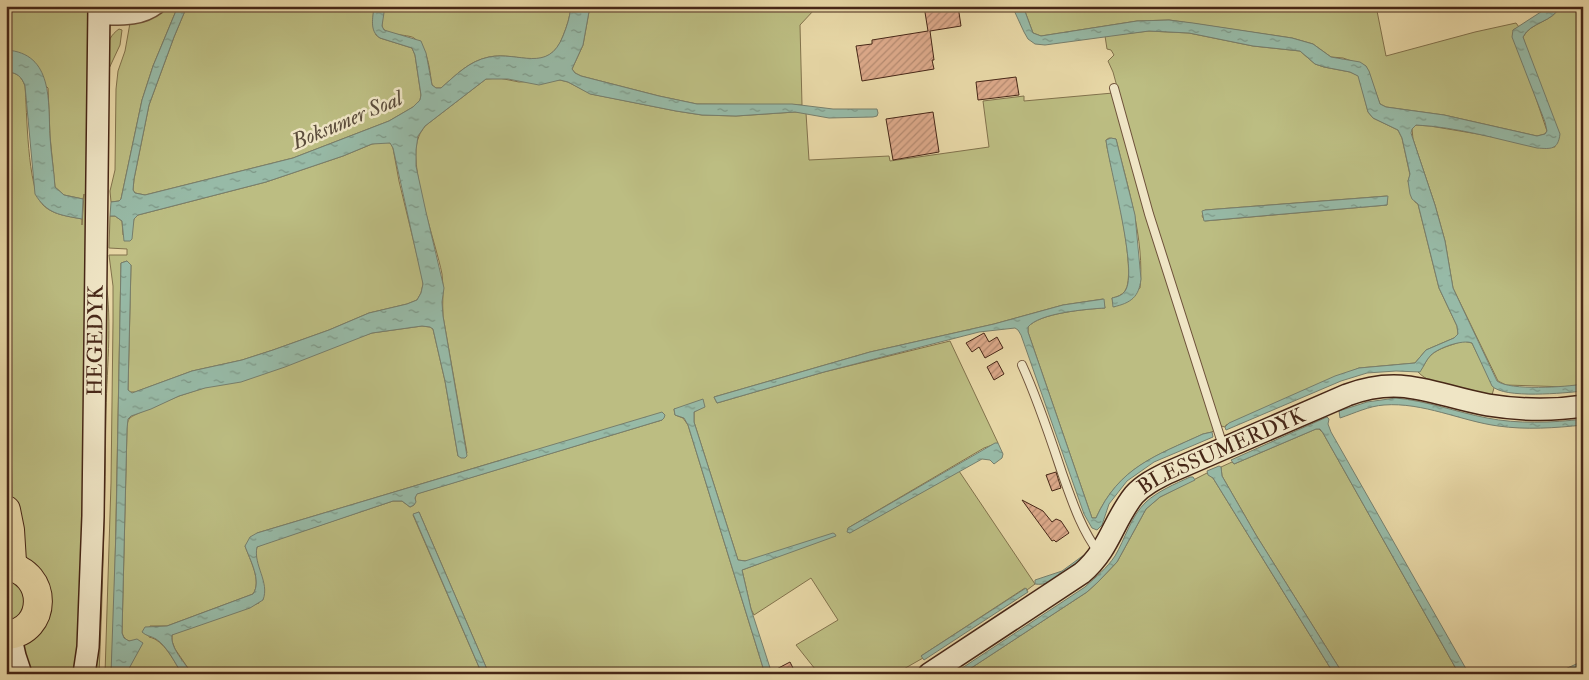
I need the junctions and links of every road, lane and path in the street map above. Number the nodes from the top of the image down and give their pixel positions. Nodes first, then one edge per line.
1 (157, 6) edge
2 (99, 12) edge
3 (1114, 88) dead end
4 (1022, 365) dead end
5 (1583, 406) edge
6 (1223, 448) junction
7 (6, 510) edge
8 (1100, 555) junction
9 (11, 567) edge
10 (8, 634) edge
11 (21, 674) edge
12 (84, 674) edge
13 (929, 674) edge

1 - 2 street
2 - 12 street, HEGEDYK
3 - 6 lane
4 - 8 lane
5 - 6 street, BLESSUMERDYK
6 - 8 street, BLESSUMERDYK
7 - 9 highway
8 - 13 street, BLESSUMERDYK
9 - 10 highway
10 - 11 street

